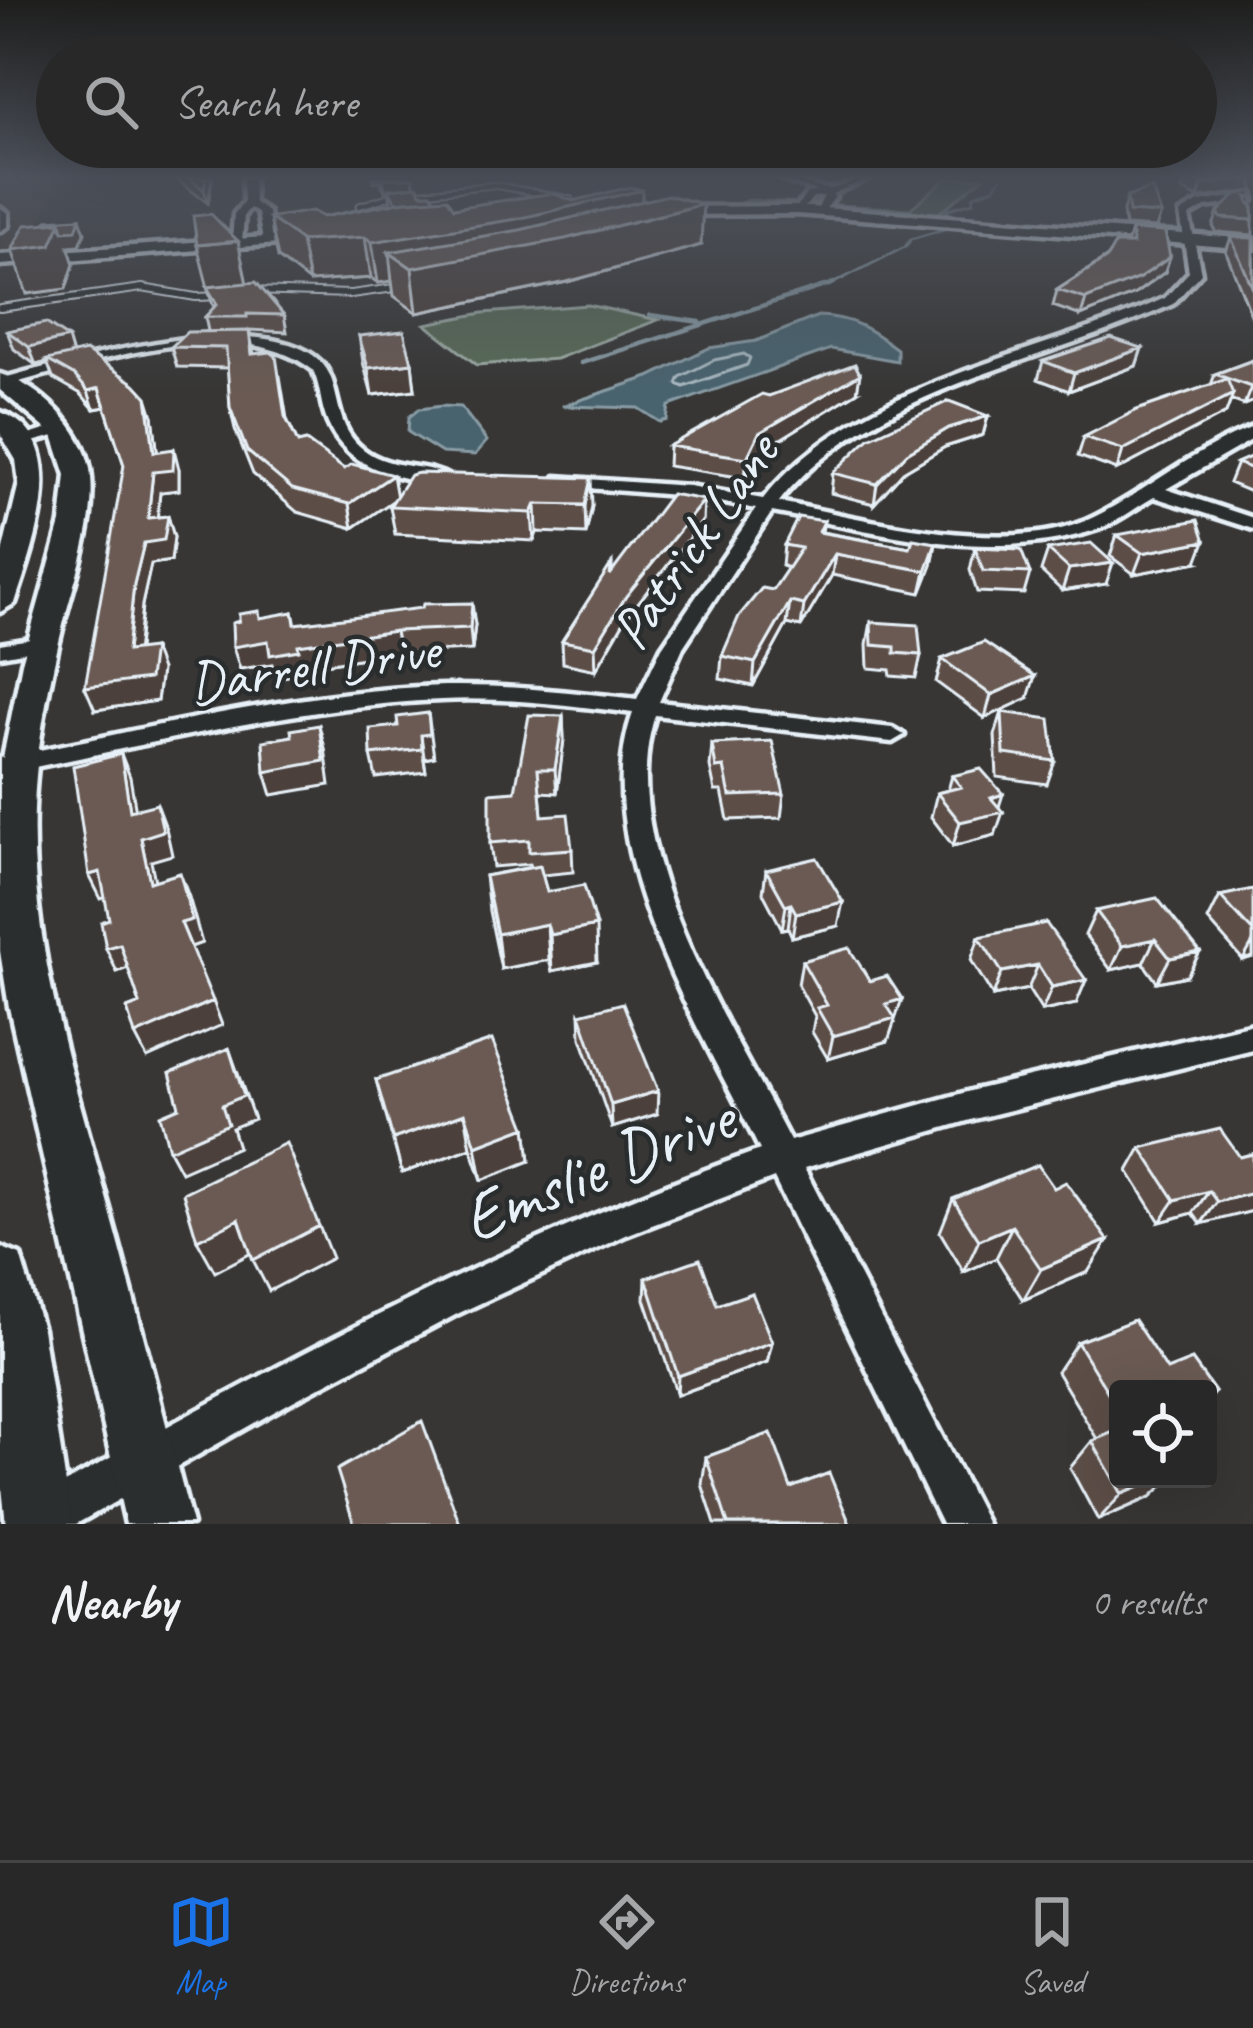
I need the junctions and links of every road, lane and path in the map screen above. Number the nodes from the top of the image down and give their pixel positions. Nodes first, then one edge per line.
1 (143, 249) edge
2 (1191, 249) edge
3 (0, 260) edge
4 (417, 285) edge
5 (0, 308) edge
6 (1, 391) edge
7 (1253, 432) edge
8 (41, 435) junction
9 (460, 479) edge
10 (536, 480) edge
11 (1151, 490) junction
12 (766, 506) junction
13 (1253, 524) edge
14 (0, 603) edge
15 (43, 643) junction
16 (0, 650) edge
17 (642, 708) junction
18 (892, 736) dead end
19 (10, 765) edge
20 (1253, 1037) edge
21 (782, 1160) junction
22 (0, 1275) edge
23 (144, 1463) junction
24 (38, 1523) edge
25 (159, 1524) edge
26 (965, 1524) edge

1 - 3 street
2 - 12 street, Patrick Lane
4 - 5 lane
6 - 8 street
6 - 9 street
7 - 11 street
8 - 14 street
8 - 15 street
10 - 12 street
11 - 12 street
11 - 13 street
12 - 17 street, Patrick Lane
15 - 16 street
15 - 19 street
17 - 18 street, Darrell Drive
17 - 19 street, Darrell Drive
17 - 21 street, Patrick Lane
19 - 23 street
20 - 21 street, Emslie Drive
21 - 23 street, Emslie Drive
21 - 26 street, Patrick Lane
22 - 24 street
23 - 24 street, Emslie Drive
23 - 25 street

